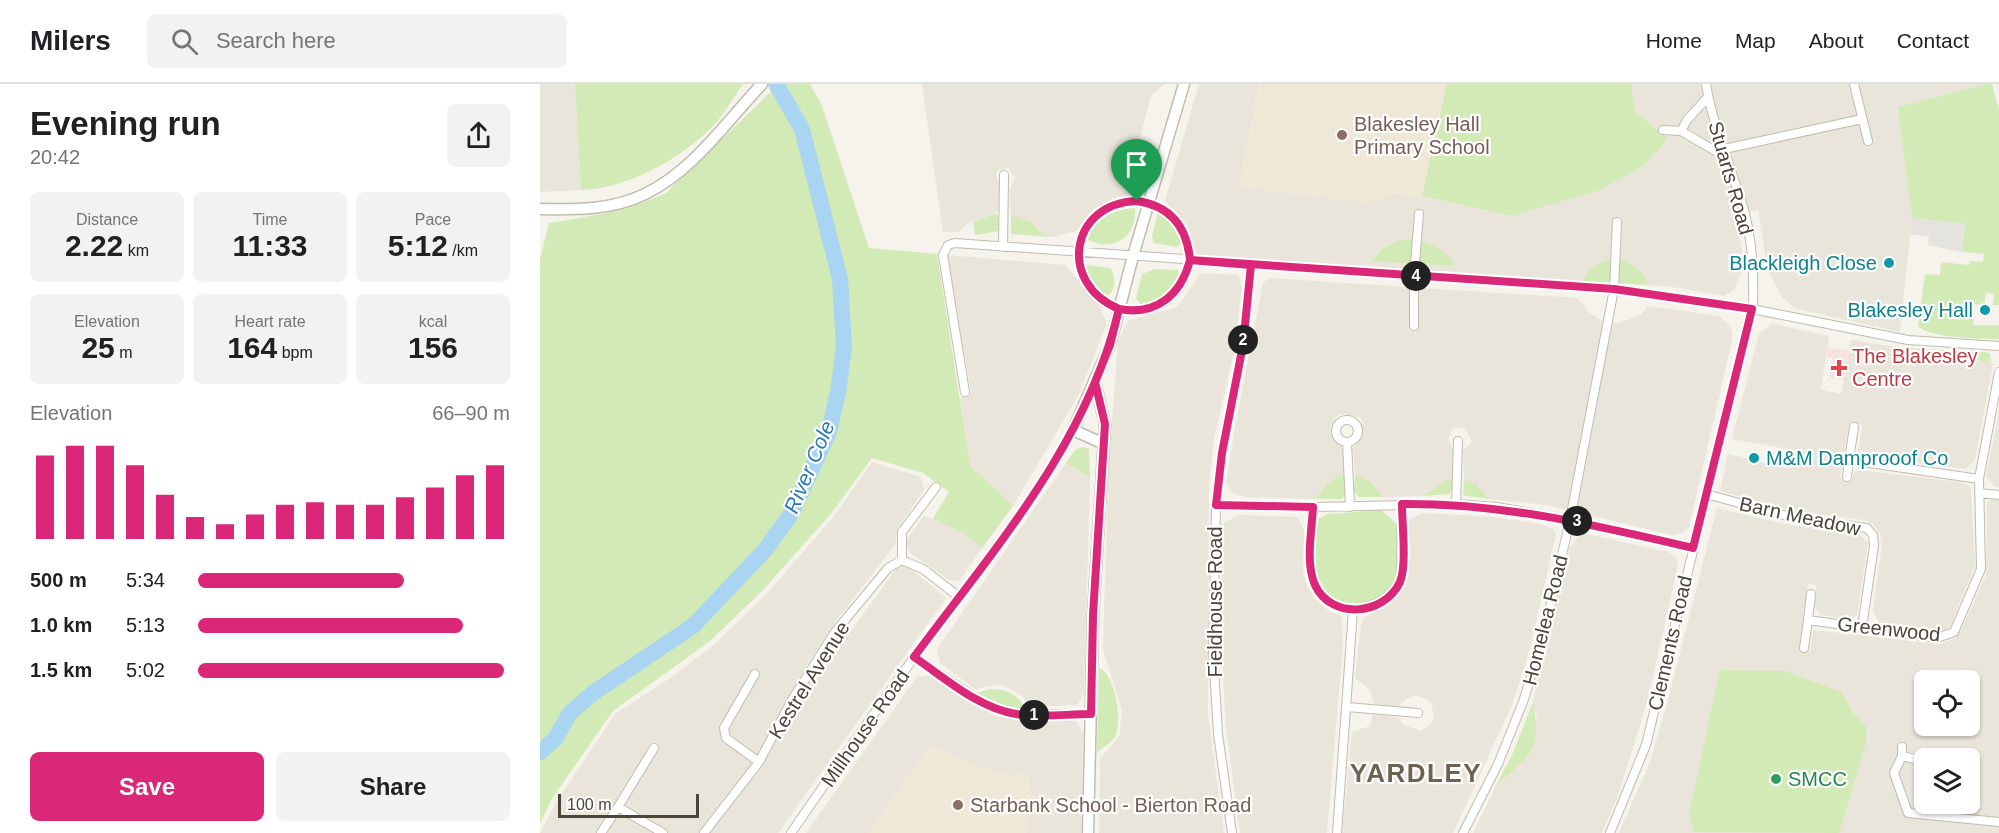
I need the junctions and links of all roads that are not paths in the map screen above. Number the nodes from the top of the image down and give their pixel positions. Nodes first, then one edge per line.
1 (762, 84) edge
2 (1184, 84) edge
3 (1706, 84) edge
4 (1854, 84) edge
5 (1708, 97) junction
6 (1862, 119) junction
7 (1663, 130) dead end
8 (1681, 131) junction
9 (1868, 141) dead end
10 (1725, 153) junction
11 (1004, 175) dead end
12 (1148, 202) junction
13 (540, 209) edge
14 (1419, 214) dead end
15 (1617, 222) dead end
16 (1003, 247) junction
17 (1078, 252) junction
18 (1133, 256) junction
19 (1190, 260) junction
20 (1251, 265) junction
21 (1414, 275) junction
22 (1614, 289) junction
23 (1119, 309) junction
24 (1752, 309) junction
25 (1414, 326) dead end
26 (1999, 346) edge
27 (1999, 372) edge
28 (1095, 382) junction
29 (965, 392) dead end
30 (1854, 427) dead end
31 (1073, 430) junction
32 (1458, 441) dead end
33 (1347, 442) dead end
34 (1102, 443) junction
35 (1849, 460) junction
36 (1846, 477) dead end
37 (1979, 479) junction
38 (936, 487) dead end
39 (1979, 493) junction
40 (1706, 494) junction
41 (1999, 495) edge
42 (1402, 504) junction
43 (1456, 504) junction
44 (1216, 505) junction
45 (1313, 507) junction
46 (1350, 507) junction
47 (1570, 520) junction
48 (1693, 548) junction
49 (902, 560) junction
50 (1811, 594) dead end
51 (959, 597) junction
52 (1353, 610) junction
53 (1808, 620) junction
54 (1862, 627) junction
55 (1804, 648) dead end
56 (914, 657) junction
57 (755, 674) dead end
58 (1347, 707) junction
59 (1418, 713) dead end
60 (1091, 714) junction
61 (654, 748) dead end
62 (1914, 757) edge
63 (759, 762) junction
64 (618, 807) junction
65 (1914, 814) edge
66 (1918, 814) edge
67 (1999, 822) edge
68 (601, 833) edge
69 (663, 833) edge
70 (704, 833) edge
71 (791, 833) edge
72 (1088, 833) edge
73 (1232, 833) edge
74 (1337, 833) edge
75 (1463, 833) edge
76 (1610, 833) edge

1 - 13 street
2 - 12 street, Millhouse Road
3 - 5 street, Stuarts Road
4 - 6 street
5 - 8 street
5 - 10 street, Stuarts Road
6 - 9 street
6 - 10 street
7 - 8 street
8 - 10 street
10 - 24 street, Stuarts Road
11 - 16 street
12 - 17 street
12 - 18 street, Millhouse Road
12 - 19 street
14 - 21 street
15 - 22 street, Homelea Road
16 - 17 street
16 - 29 street
17 - 18 street
17 - 23 street
18 - 19 street
18 - 23 street, Millhouse Road
19 - 20 street
19 - 23 street
20 - 21 street
20 - 44 street, Fieldhouse Road
21 - 22 street
21 - 25 street
22 - 24 street
22 - 47 street, Homelea Road
23 - 28 street, Millhouse Road
24 - 26 street
24 - 40 street, Clements Road
27 - 37 street, Greenwood
28 - 31 street, Millhouse Road
28 - 34 street
30 - 35 street
31 - 34 street
31 - 51 street, Millhouse Road
32 - 43 street
33 - 46 street
34 - 60 street
35 - 36 street
35 - 37 street
37 - 39 street, Greenwood
38 - 49 street
39 - 41 street
39 - 54 street, Greenwood
40 - 48 street, Clements Road
40 - 54 street, Barn Meadow
42 - 43 street
42 - 46 street
42 - 52 street
43 - 47 street
44 - 45 street
44 - 73 street, Fieldhouse Road
45 - 46 street
45 - 52 street
47 - 48 street
47 - 75 street, Homelea Road
48 - 76 street, Clements Road
49 - 51 street
49 - 63 street, Kestrel Avenue
50 - 53 street
51 - 56 street, Millhouse Road
52 - 58 street
53 - 54 street, Greenwood
53 - 55 street
56 - 60 street
56 - 71 street, Millhouse Road
57 - 63 street
58 - 59 street
58 - 74 street
60 - 72 street
61 - 64 street
62 - 65 street
63 - 70 street, Kestrel Avenue
64 - 68 street
64 - 69 street
66 - 67 street

